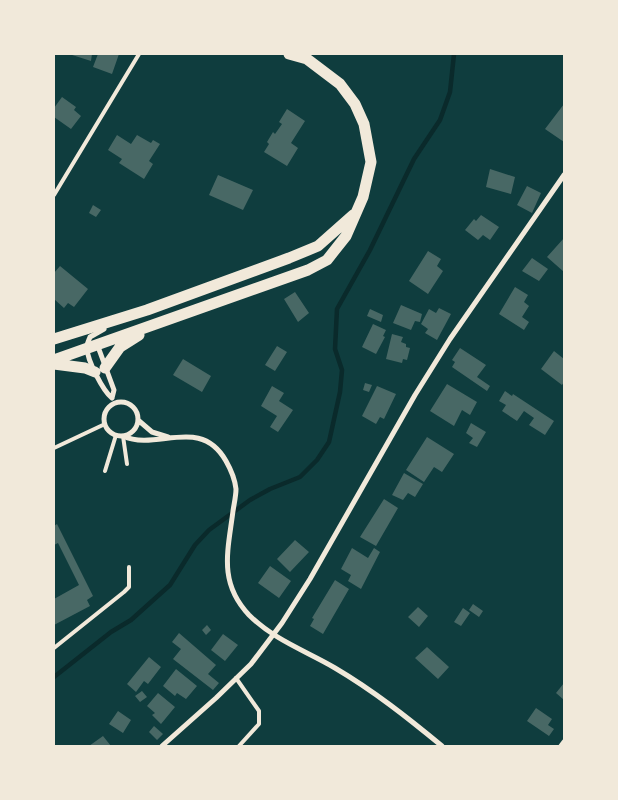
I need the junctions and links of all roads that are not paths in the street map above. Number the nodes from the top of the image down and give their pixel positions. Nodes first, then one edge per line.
1 (139, 54) edge
2 (289, 54) edge
3 (564, 175) edge
4 (54, 195) edge
5 (354, 214) junction
6 (147, 310) junction
7 (164, 322) junction
8 (71, 333) junction
9 (54, 339) edge
10 (91, 343) junction
11 (54, 360) edge
12 (54, 364) edge
13 (100, 370) junction
14 (112, 401) junction
15 (138, 420) junction
16 (104, 424) junction
17 (116, 435) junction
18 (123, 436) junction
19 (168, 437) junction
20 (54, 448) edge
21 (127, 464) dead end
22 (106, 471) dead end
23 (130, 567) dead end
24 (273, 635) junction
25 (54, 648) edge
26 (236, 678) junction
27 (564, 742) edge
28 (162, 746) edge
29 (239, 746) edge
30 (442, 746) edge
31 (561, 746) edge

1 - 4 lane
2 - 5 main road
3 - 24 street
5 - 6 main road
5 - 7 main road
6 - 8 main road
6 - 10 street
7 - 10 main road
7 - 13 main road
8 - 9 main road
8 - 10 street
10 - 11 main road
10 - 13 street
10 - 13 street
12 - 13 main road
13 - 14 street
13 - 14 street
14 - 15 street
14 - 16 street
15 - 18 street
15 - 19 street
16 - 17 street
16 - 20 lane
17 - 18 street
17 - 22 lane
18 - 19 street
18 - 21 lane
19 - 24 street
23 - 25 lane
24 - 26 street
24 - 30 street
26 - 28 street
26 - 29 lane
27 - 31 street

